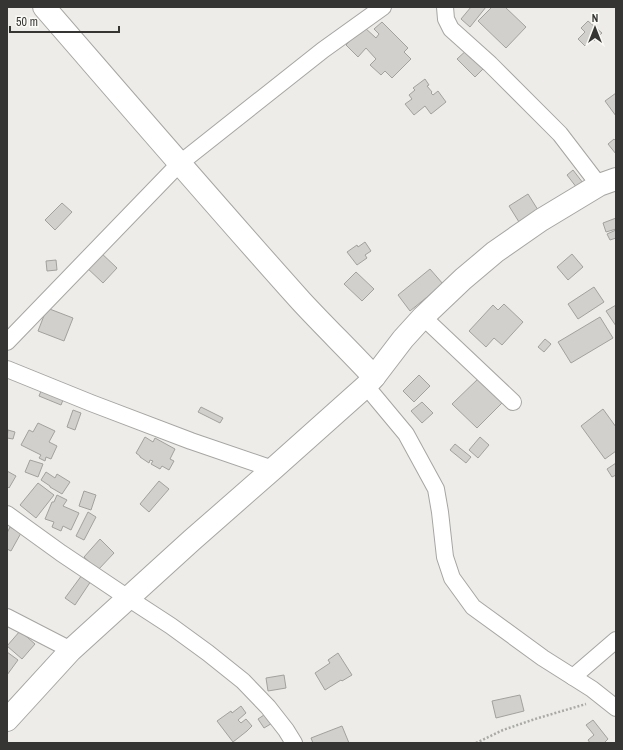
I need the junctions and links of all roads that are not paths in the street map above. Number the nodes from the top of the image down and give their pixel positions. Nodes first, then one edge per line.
1 (44, 7) edge
2 (383, 7) edge
3 (445, 7) edge
4 (179, 164) junction
5 (608, 182) edge
6 (422, 317) junction
7 (7, 342) edge
8 (7, 369) edge
9 (370, 382) junction
10 (513, 402) dead end
11 (273, 469) junction
12 (7, 514) edge
13 (128, 598) junction
14 (7, 617) edge
15 (616, 640) edge
16 (71, 650) junction
17 (573, 677) junction
18 (610, 703) edge
19 (7, 720) edge
20 (294, 743) edge

1 - 4 street
2 - 4 street
3 - 5 street
4 - 7 street
4 - 9 street
5 - 6 street
6 - 9 street
6 - 10 street
8 - 11 street
9 - 11 street
9 - 17 street
11 - 13 street
12 - 13 street
13 - 16 street
13 - 20 street
14 - 16 street
15 - 17 street
16 - 19 street
17 - 18 street

